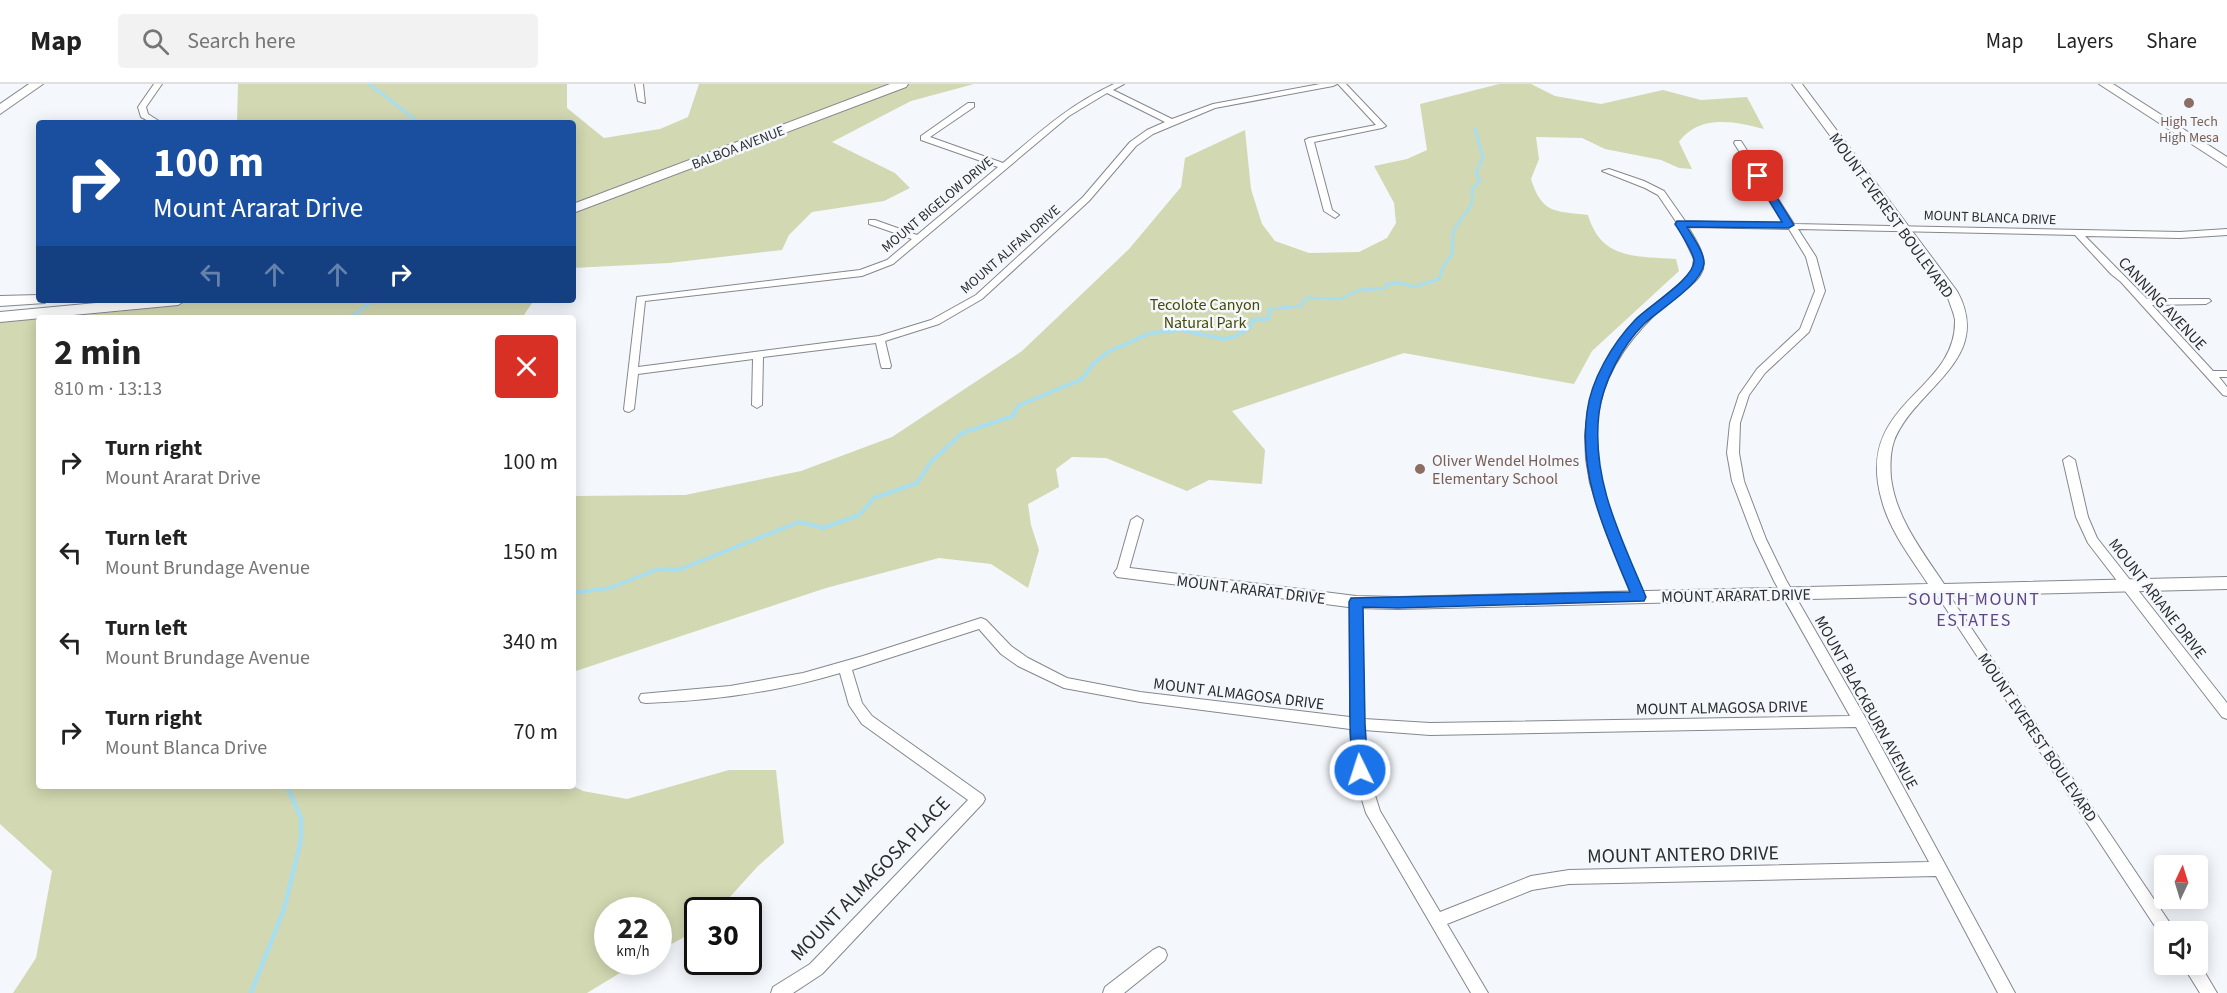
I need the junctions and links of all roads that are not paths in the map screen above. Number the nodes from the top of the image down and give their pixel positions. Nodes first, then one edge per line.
1 (38, 84) edge
2 (158, 84) edge
3 (639, 84) edge
4 (884, 84) edge
5 (902, 84) edge
6 (1120, 84) edge
7 (1333, 84) edge
8 (1342, 84) edge
9 (1797, 84) edge
10 (2105, 84) edge
11 (1106, 90) junction
12 (642, 101) dead end
13 (971, 105) dead end
14 (0, 110) edge
15 (153, 120) edge
16 (1171, 122) junction
17 (1738, 143) dead end
18 (2227, 163) edge
19 (1004, 166) junction
20 (1606, 171) dead end
21 (576, 201) edge
22 (576, 208) edge
23 (1335, 214) dead end
24 (872, 222) dead end
25 (1680, 224) junction
26 (1789, 225) junction
27 (1904, 227) junction
28 (2227, 232) edge
29 (2078, 233) junction
30 (918, 238) junction
31 (36, 300) edge
32 (0, 301) edge
33 (2206, 301) dead end
34 (2144, 302) junction
35 (62, 303) edge
36 (147, 303) edge
37 (0, 307) edge
38 (0, 317) edge
39 (880, 339) junction
40 (758, 355) junction
41 (886, 366) dead end
42 (635, 371) junction
43 (2209, 374) junction
44 (2227, 374) edge
45 (2227, 393) edge
46 (758, 405) dead end
47 (629, 409) dead end
48 (2069, 460) dead end
49 (1137, 520) dead end
50 (1122, 573) joint
51 (2227, 583) edge
52 (2126, 585) junction
53 (1939, 589) junction
54 (1788, 594) junction
55 (1639, 597) junction
56 (1356, 602) junction
57 (845, 667) junction
58 (646, 698) dead end
59 (2227, 713) edge
60 (1860, 721) junction
61 (1357, 724) junction
62 (1939, 869) junction
63 (1436, 921) junction
64 (2161, 921) edge
65 (1159, 955) dead end
66 (2197, 975) edge
67 (780, 993) edge
68 (1111, 993) edge
69 (1480, 993) edge
70 (2007, 993) edge
71 (2209, 993) edge

1 - 14 main road
2 - 15 street
3 - 12 street
4 - 21 main road, BALBOA AVENUE
5 - 22 main road, BALBOA AVENUE
6 - 11 street, MOUNT BIGELOW DRIVE
7 - 16 street, MOUNT ALIFAN DRIVE
8 - 23 street
9 - 27 street, MOUNT EVEREST BOULEVARD
10 - 18 main road
11 - 16 street
11 - 19 street, MOUNT BIGELOW DRIVE
13 - 19 street
16 - 39 street, MOUNT ALIFAN DRIVE
17 - 26 street, MOUNT BLACKBURN AVENUE
19 - 30 street, MOUNT BIGELOW DRIVE
20 - 25 street
24 - 30 street
25 - 26 street, MOUNT BLANCA DRIVE
25 - 55 street
26 - 27 street, MOUNT BLANCA DRIVE
26 - 54 street, MOUNT BLACKBURN AVENUE
27 - 29 street, MOUNT BLANCA DRIVE
27 - 53 street, MOUNT EVEREST BOULEVARD
28 - 29 street, MOUNT BLANCA DRIVE
29 - 34 street, CANNING AVENUE
30 - 42 street, MOUNT BIGELOW DRIVE
31 - 32 main road
33 - 34 street
34 - 43 street, CANNING AVENUE
35 - 37 main road
36 - 38 main road
39 - 40 street, MOUNT ALIFAN DRIVE
39 - 41 street
40 - 42 street, MOUNT ALIFAN DRIVE
40 - 46 street
42 - 47 street
43 - 44 street
43 - 45 street, CANNING AVENUE
48 - 52 street, MOUNT ARIANE DRIVE
49 - 50 street, MOUNT ARARAT DRIVE
50 - 56 street, MOUNT ARARAT DRIVE
51 - 52 street, MOUNT ARARAT DRIVE
52 - 53 street, MOUNT ARARAT DRIVE
52 - 59 street, MOUNT ARIANE DRIVE
53 - 54 street, MOUNT ARARAT DRIVE
53 - 64 street, MOUNT EVEREST BOULEVARD
54 - 55 street, MOUNT ARARAT DRIVE
54 - 60 street, MOUNT BLACKBURN AVENUE
55 - 56 street, MOUNT ARARAT DRIVE
56 - 61 street
57 - 58 street, MOUNT ALMAGOSA DRIVE
57 - 61 street, MOUNT ALMAGOSA DRIVE
57 - 67 street, MOUNT ALMAGOSA PLACE
60 - 61 street, MOUNT ALMAGOSA DRIVE
60 - 62 street, MOUNT BLACKBURN AVENUE
61 - 63 street
62 - 63 street, MOUNT ANTERO DRIVE
62 - 70 street, MOUNT BLACKBURN AVENUE
63 - 69 street
65 - 68 street
66 - 71 street

